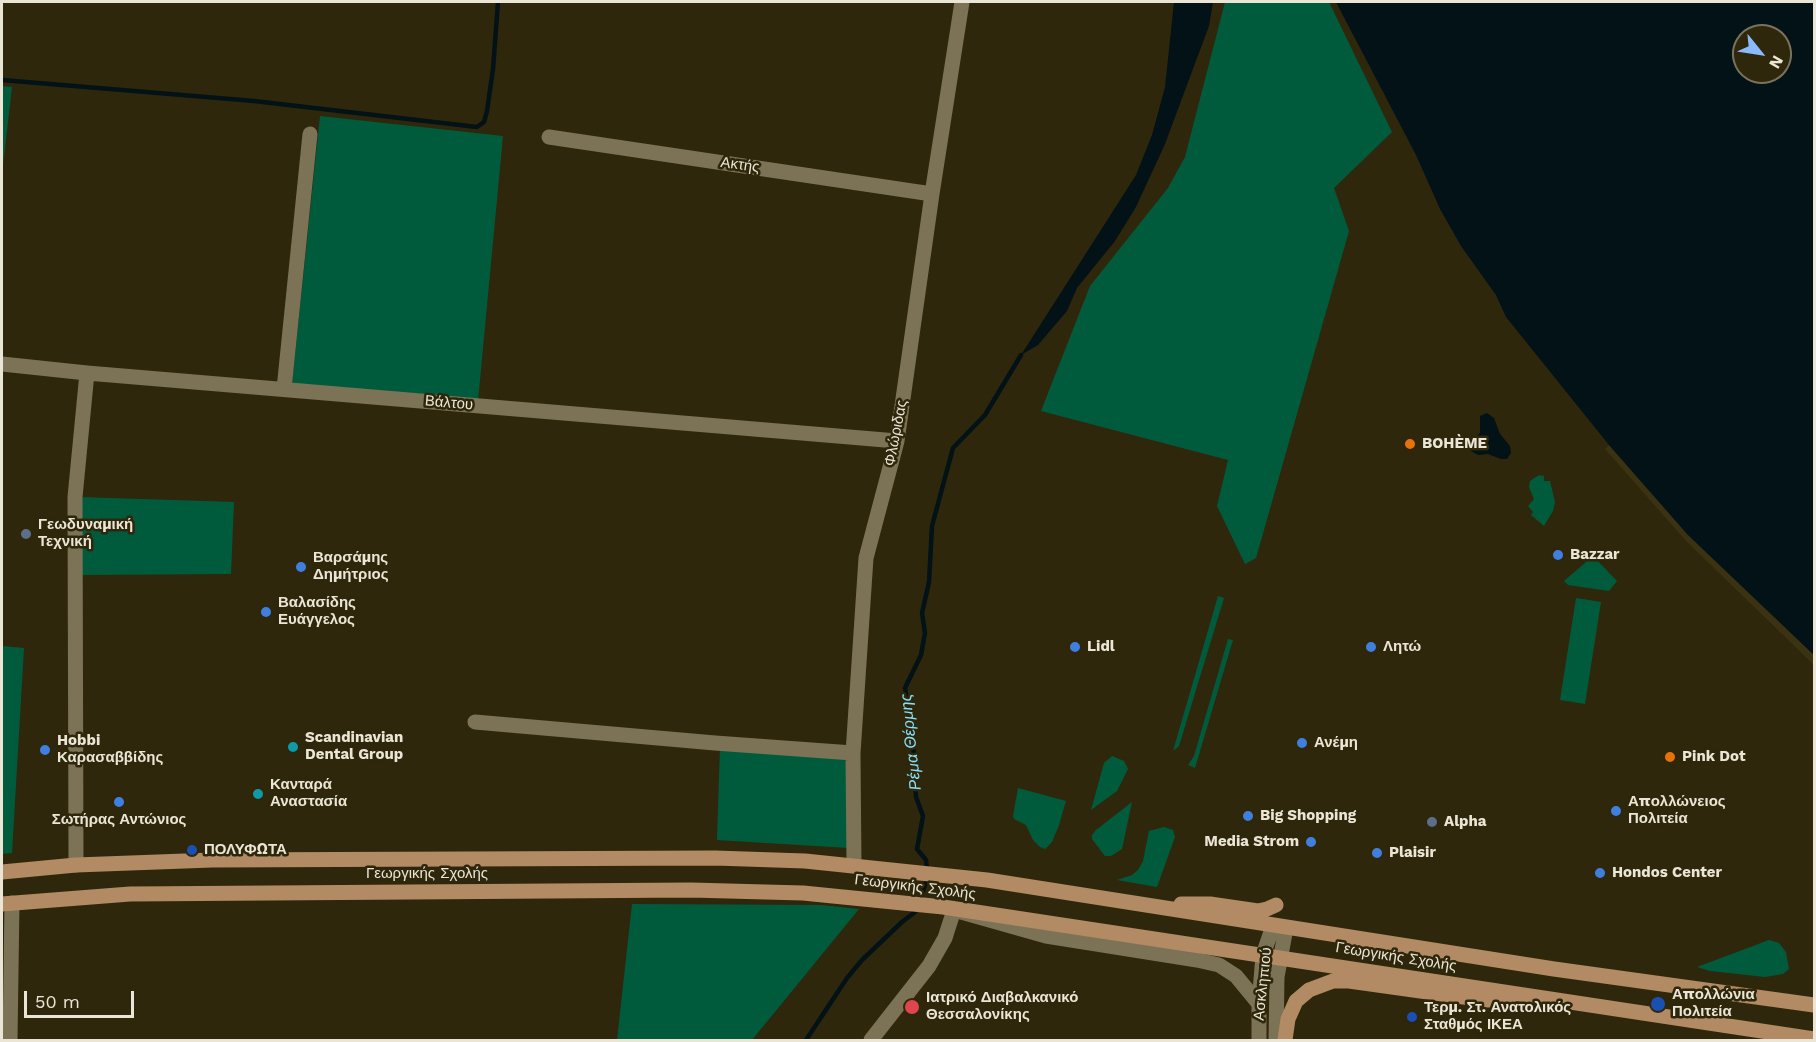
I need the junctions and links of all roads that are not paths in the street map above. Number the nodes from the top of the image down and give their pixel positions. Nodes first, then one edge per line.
1 (962, 2) edge
2 (310, 134) dead end
3 (549, 137) dead end
4 (932, 194) junction
5 (2, 364) edge
6 (87, 373) junction
7 (284, 389) junction
8 (897, 441) junction
9 (475, 722) dead end
10 (853, 753) junction
11 (76, 865) junction
12 (854, 865) junction
13 (2, 872) edge
14 (7, 904) edge
15 (1276, 905) dead end
16 (1156, 907) junction
17 (948, 909) junction
18 (1279, 927) junction
19 (1312, 932) junction
20 (1282, 951) junction
21 (1263, 955) junction
22 (1549, 999) junction
23 (1259, 1004) junction
24 (1815, 1005) edge
25 (1257, 1037) edge
26 (1815, 1038) edge
27 (10, 1041) edge
28 (871, 1041) edge
29 (1276, 1041) edge
30 (1286, 1041) edge

1 - 4 street, Φλώριδας
2 - 7 street
3 - 4 street, Ακτής
4 - 8 street, Φλώριδας
5 - 6 street, Βάλτου
6 - 7 street, Βάλτου
6 - 11 street
7 - 8 street, Βάλτου
8 - 10 street, Φλώριδας
9 - 10 street
10 - 12 street, Φλώριδας
11 - 12 main road, Γεωργικής Σχολής
11 - 13 main road, Γεωργικής Σχολής
12 - 16 main road, Γεωργικής Σχολής
14 - 17 main road, Γεωργικής Σχολής
14 - 27 street
15 - 16 main road
16 - 18 main road, Γεωργικής Σχολής
17 - 21 main road, Γεωργικής Σχολής
17 - 23 street
17 - 28 street
18 - 19 main road, Γεωργικής Σχολής
18 - 20 street, Ασκληπιού
18 - 21 street, Ασκληπιού
19 - 20 street
19 - 24 main road, Γεωργικής Σχολής
20 - 21 main road, Γεωργικής Σχολής
20 - 22 main road, Γεωργικής Σχολής
20 - 29 street, Ασκληπιού
21 - 23 street, Ασκληπιού
22 - 26 main road, Γεωργικής Σχολής
22 - 30 main road
23 - 25 street, Ασκληπιού

